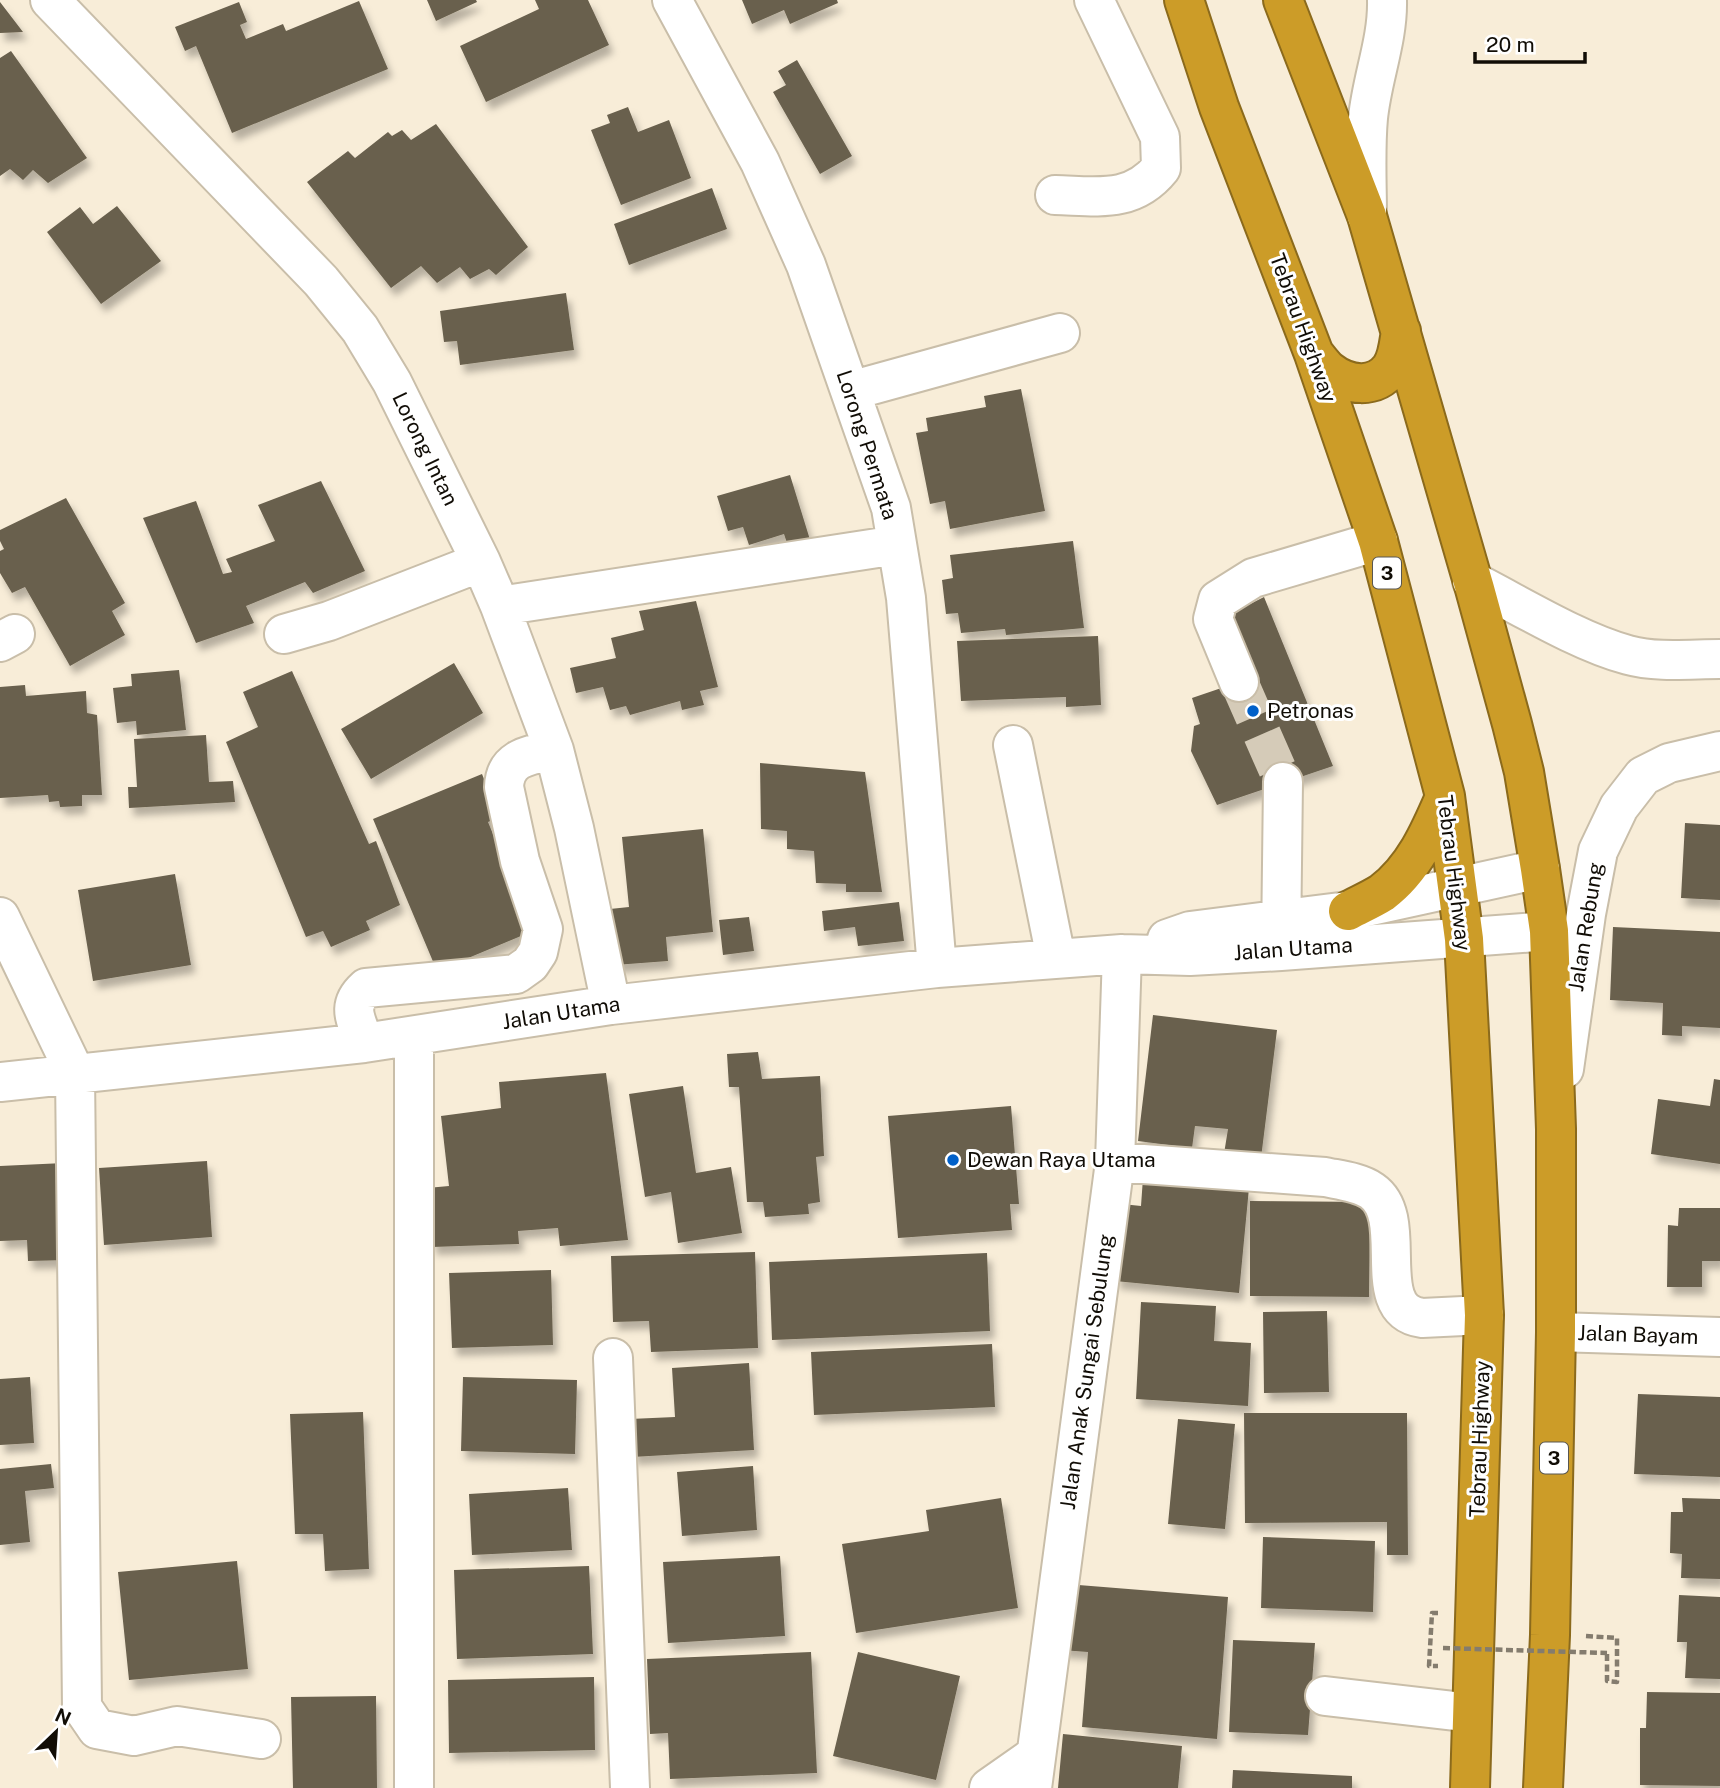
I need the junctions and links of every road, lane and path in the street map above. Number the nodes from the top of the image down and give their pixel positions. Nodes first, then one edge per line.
1 (50, 0) edge
2 (672, 0) edge
3 (1094, 0) edge
4 (1184, 0) edge
5 (1283, 0) edge
6 (1387, 0) edge
7 (1055, 195) dead end
8 (1367, 216) junction
9 (1401, 331) junction
10 (1060, 332) dead end
11 (1314, 354) junction
12 (850, 391) junction
13 (1378, 541) junction
14 (897, 545) junction
15 (481, 562) junction
16 (1472, 581) junction
17 (500, 606) junction
18 (284, 634) dead end
19 (1720, 659) edge
20 (1239, 682) tunnel mouth
21 (1013, 745) dead end
22 (554, 750) junction
23 (1720, 751) edge
24 (1283, 782) tunnel mouth
25 (1446, 796) junction
26 (1541, 869) junction
27 (1457, 888) junction
28 (1348, 911) junction
29 (0, 916) edge
30 (1549, 931) junction
31 (1280, 935) junction
32 (1464, 939) junction
33 (1122, 954) junction
34 (1056, 958) junction
35 (937, 968) junction
36 (611, 1004) junction
37 (414, 1037) junction
38 (364, 1043) junction
39 (75, 1073) junction
40 (0, 1082) edge
41 (1556, 1129) junction
42 (1115, 1162) junction
43 (1484, 1315) junction
44 (1556, 1332) junction
45 (1720, 1337) edge
46 (613, 1358) dead end
47 (1550, 1635) junction
48 (1443, 1648) dead end
49 (1325, 1696) dead end
50 (1472, 1713) junction
51 (261, 1738) dead end
52 (1034, 1772) edge
53 (414, 1788) edge
54 (630, 1788) edge
55 (989, 1788) edge
56 (1470, 1788) edge
57 (1543, 1788) edge

1 - 15 street, Lorong Intan
2 - 12 street, Lorong Permata
3 - 7 street
4 - 11 highway, Tebrau Highway / 3
5 - 8 highway, 3
6 - 8 street
8 - 9 highway, 3
9 - 11 highway
9 - 16 highway, 3
10 - 12 street
11 - 13 highway, Tebrau Highway / 3
12 - 14 street, Lorong Permata
13 - 20 street
13 - 25 highway, Tebrau Highway / 3
14 - 17 street
14 - 35 street, Lorong Permata
15 - 17 street, Lorong Intan
15 - 18 street
16 - 19 street
16 - 26 highway, 3
17 - 22 street, Lorong Intan
21 - 34 street
22 - 36 street, Lorong Intan
22 - 38 street
23 - 41 street, Jalan Rebung
24 - 31 street
25 - 27 highway, Tebrau Highway / 3
25 - 28 highway
26 - 27 street, Jalan Utama
26 - 30 highway, 3
27 - 28 street, Jalan Utama
27 - 32 highway, Tebrau Highway / 3
28 - 31 street, Jalan Utama
29 - 39 street
30 - 32 street, Jalan Utama
30 - 41 highway, 3
31 - 32 street, Jalan Utama
31 - 33 street, Jalan Utama
32 - 43 highway, Tebrau Highway / 3
33 - 34 street, Jalan Utama
33 - 42 street, Jalan Anak Sungai Sebulung
34 - 35 street, Jalan Utama
35 - 36 street, Jalan Utama
36 - 37 street, Jalan Utama
37 - 38 street, Jalan Utama
37 - 53 street
38 - 39 street, Jalan Utama
39 - 40 street, Jalan Utama
39 - 51 street
41 - 44 highway, 3
42 - 43 street
42 - 52 street, Jalan Anak Sungai Sebulung
43 - 50 highway, Tebrau Highway / 3
44 - 45 street, Jalan Bayam
44 - 47 highway, 3
46 - 54 street
47 - 48 path, bridge
47 - 57 highway, 3
49 - 50 street
50 - 56 highway, Tebrau Highway / 3
52 - 55 street

